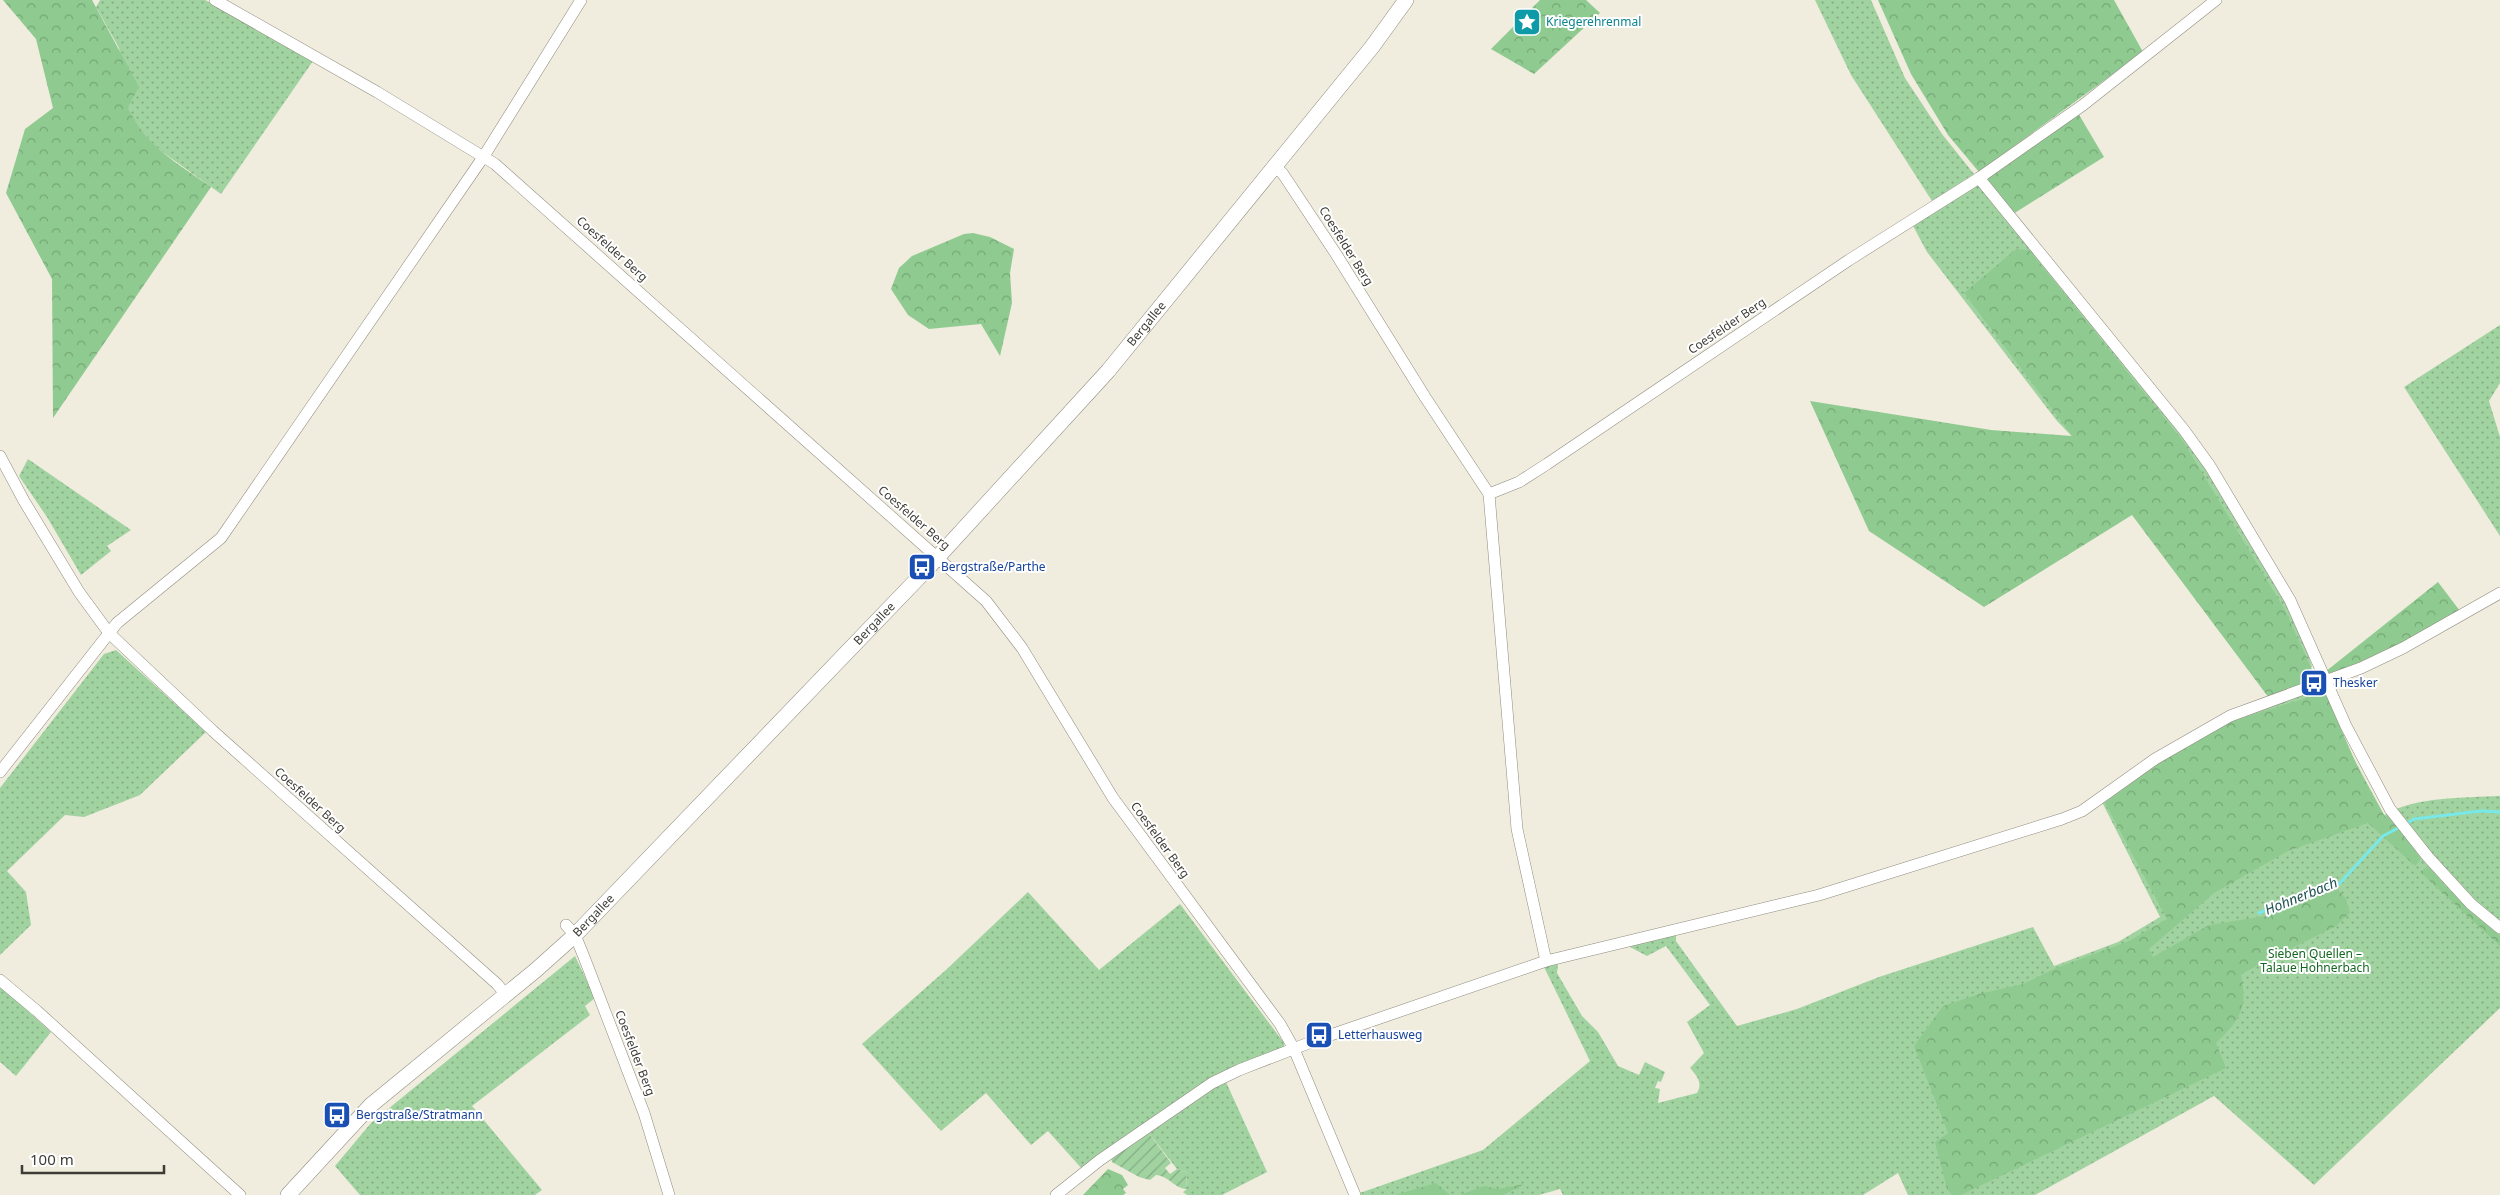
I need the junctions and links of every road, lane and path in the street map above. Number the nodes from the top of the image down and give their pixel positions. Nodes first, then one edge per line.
1 (215, 0) edge
2 (581, 0) edge
3 (1406, 0) edge
4 (2216, 0) edge
5 (484, 156) junction
6 (1275, 166) junction
7 (1979, 178) junction
8 (0, 456) edge
9 (1489, 494) junction
10 (937, 557) junction
11 (2500, 593) edge
12 (109, 633) junction
13 (2326, 683) junction
14 (0, 772) edge
15 (2500, 928) edge
16 (570, 930) junction
17 (1546, 960) junction
18 (0, 980) edge
19 (501, 989) junction
20 (1294, 1049) junction
21 (240, 1195) edge
22 (288, 1195) edge
23 (669, 1195) edge
24 (1056, 1195) edge
25 (1355, 1195) edge

1 - 5 street, Coesfelder Berg
2 - 5 street
3 - 6 street, Bergallee
4 - 7 street, Coesfelder Berg
5 - 10 street, Coesfelder Berg
5 - 12 street
6 - 9 street, Coesfelder Berg
6 - 10 street, Bergallee
7 - 9 street, Coesfelder Berg
7 - 13 street
8 - 12 street, Coesfelder Berg
9 - 17 street, Coesfelder Berg
10 - 16 street, Bergallee
10 - 20 street, Coesfelder Berg
11 - 13 street
12 - 14 street
12 - 19 street, Coesfelder Berg
13 - 15 street
13 - 17 street
16 - 19 street, Bergallee
16 - 23 street, Coesfelder Berg
17 - 20 street
18 - 21 street
19 - 22 street, Bergallee
20 - 24 street
20 - 25 street, Coesfelder Berg

